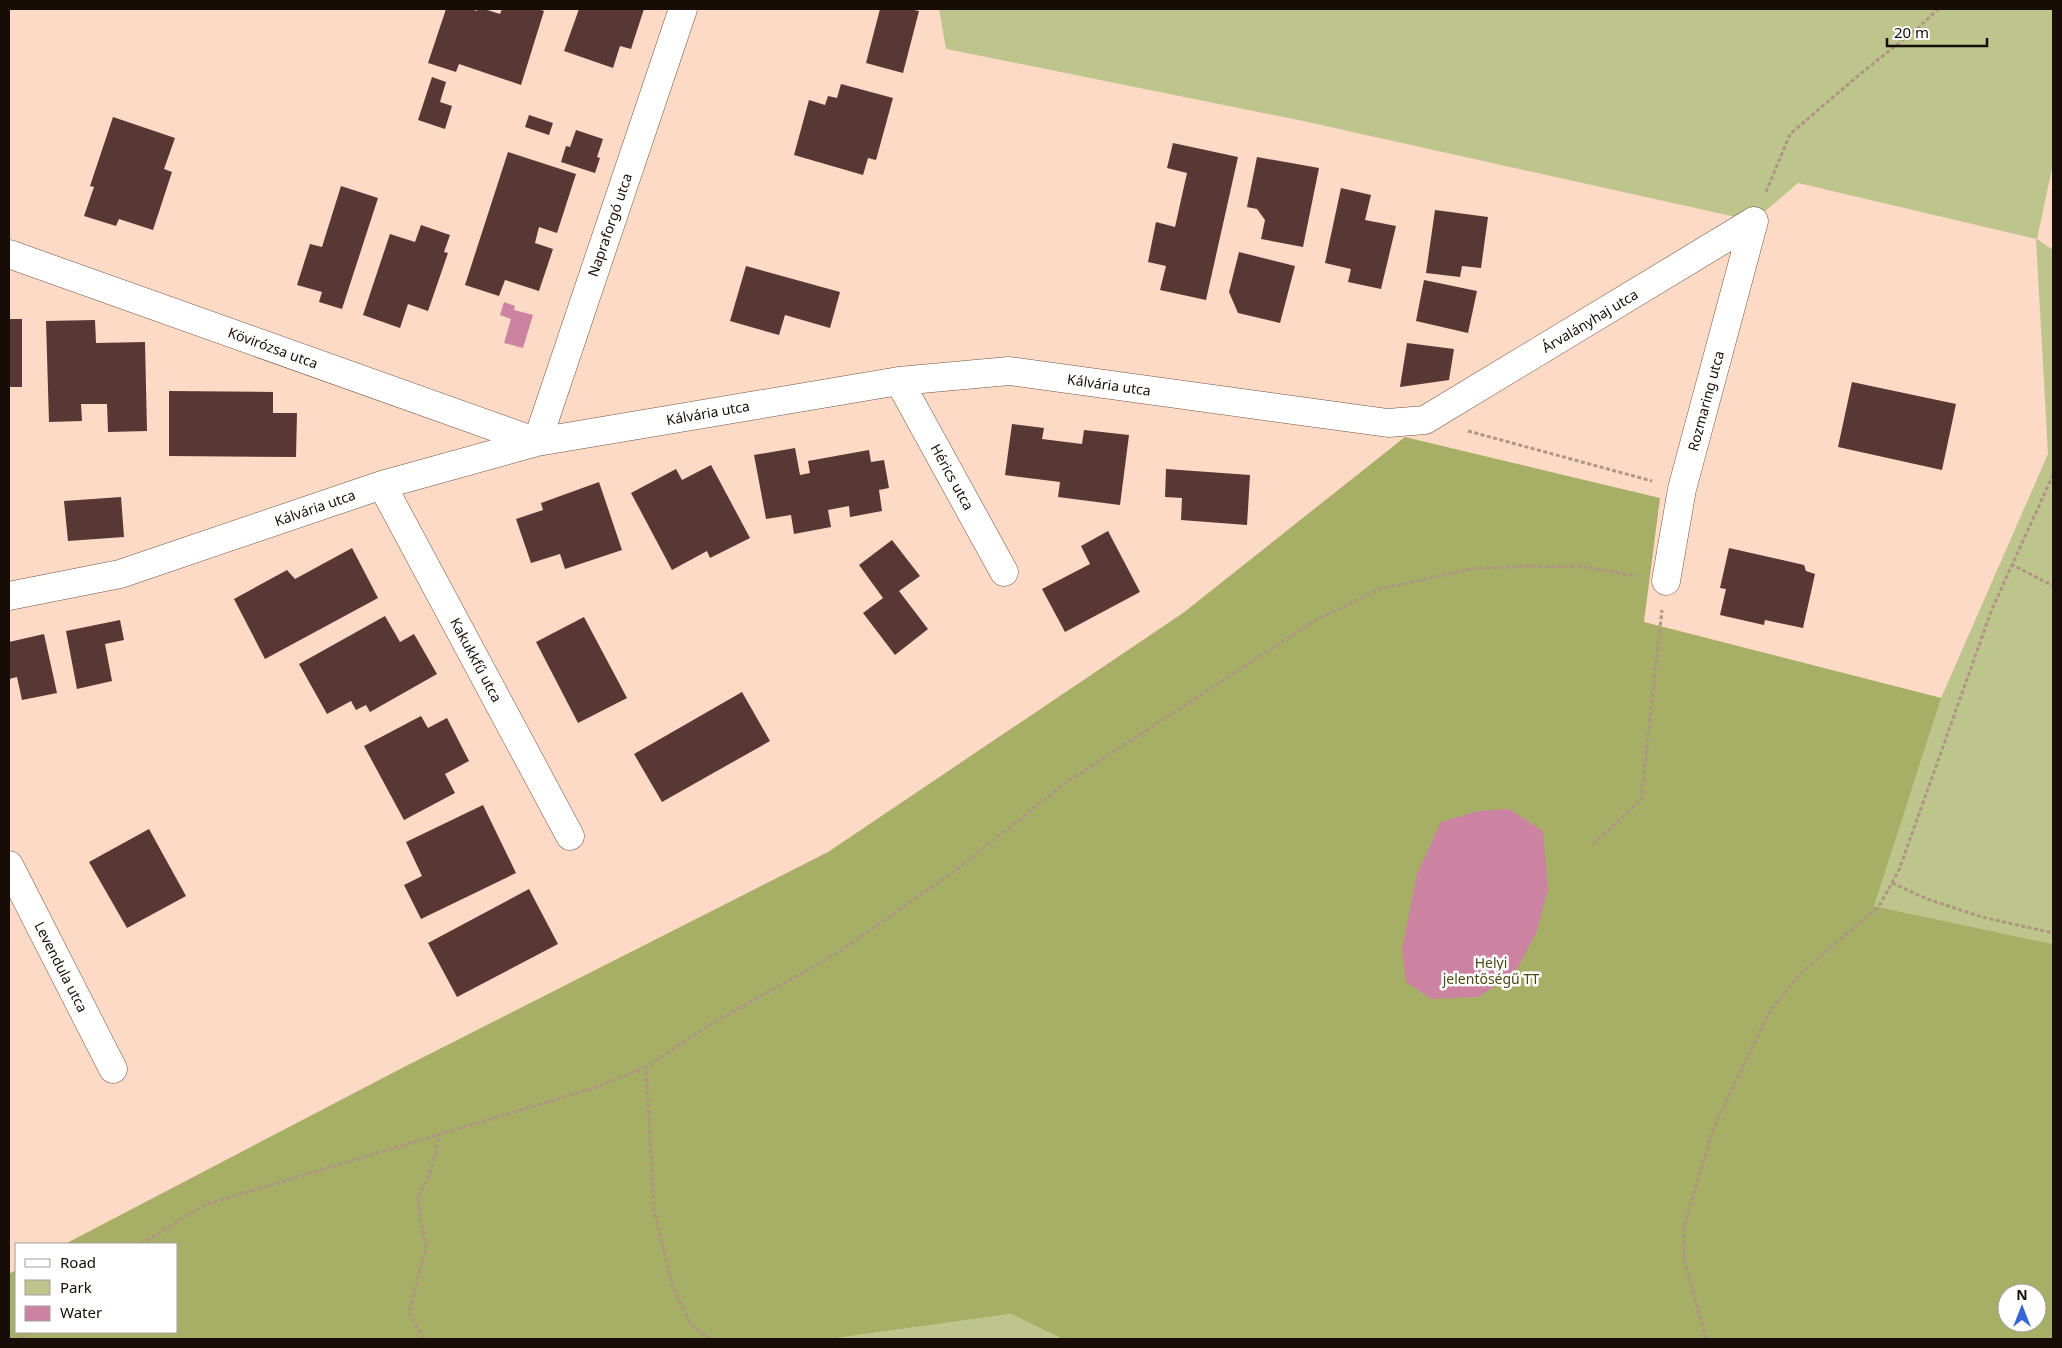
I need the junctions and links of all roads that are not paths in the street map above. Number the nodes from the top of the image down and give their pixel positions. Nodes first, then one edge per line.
1 (682, 9) edge
2 (1754, 221) joint
3 (9, 254) edge
4 (899, 381) junction
5 (1426, 420) joint
6 (537, 442) junction
7 (382, 485) junction
8 (1004, 572) dead end
9 (1666, 581) road end
10 (9, 596) edge
11 (570, 836) dead end
12 (9, 865) edge
13 (113, 1069) dead end

1 - 6 street, Napraforgó utca
2 - 5 street, Árvalányhaj utca
2 - 9 street, Rozmaring utca
3 - 6 street, Kövirózsa utca
4 - 5 street, Kálvária utca
4 - 6 street, Kálvária utca
4 - 8 street, Hérics utca
6 - 7 street, Kálvária utca
7 - 10 street, Kálvária utca
7 - 11 street, Kakukkfű utca
12 - 13 street, Levendula utca

